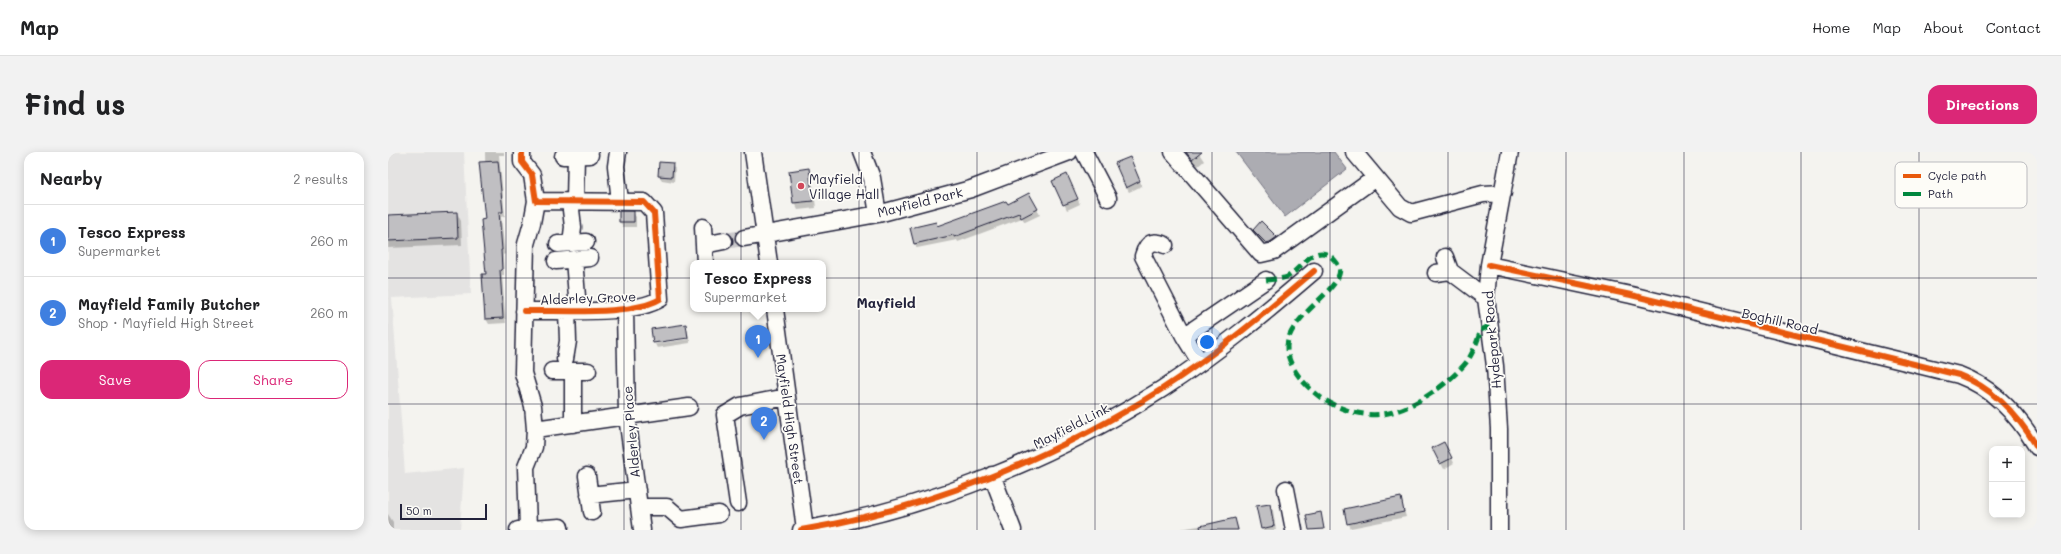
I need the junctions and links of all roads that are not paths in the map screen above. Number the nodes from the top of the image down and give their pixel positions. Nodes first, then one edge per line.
1 (522, 152) edge
2 (618, 152) edge
3 (753, 152) edge
4 (862, 152) edge
5 (1069, 152) edge
6 (1084, 152) edge
7 (1172, 152) edge
8 (1354, 152) edge
9 (1510, 152) edge
10 (576, 155) dead end
11 (1375, 178) junction
12 (1503, 193) junction
13 (1108, 198) dead end
14 (536, 201) junction
15 (572, 201) junction
16 (620, 201) junction
17 (878, 214) junction
18 (703, 227) dead end
19 (765, 235) junction
20 (744, 238) tunnel mouth
21 (724, 242) tunnel mouth
22 (572, 243) dead end
23 (704, 245) junction
24 (1165, 245) dead end
25 (590, 258) dead end
26 (574, 259) junction
27 (705, 260) edge
28 (769, 260) edge
29 (556, 261) dead end
30 (1489, 265) junction
31 (1443, 267) dead end
32 (1314, 271) dead end
33 (1266, 280) dead end
34 (1486, 298) junction
35 (625, 309) junction
36 (567, 310) junction
37 (582, 310) junction
38 (524, 311) junction
39 (775, 312) edge
40 (1184, 336) junction
41 (1200, 362) junction
42 (787, 397) junction
43 (690, 407) dead end
44 (627, 416) junction
45 (573, 424) junction
46 (535, 429) junction
47 (2037, 447) edge
48 (992, 475) junction
49 (587, 476) dead end
50 (1286, 489) dead end
51 (637, 490) junction
52 (589, 495) junction
53 (738, 503) dead end
54 (639, 507) junction
55 (592, 512) dead end
56 (719, 514) dead end
57 (560, 527) dead end
58 (523, 530) edge
59 (642, 530) edge
60 (803, 530) edge
61 (1013, 530) edge
62 (1294, 530) edge
63 (1500, 530) edge

1 - 14 street
2 - 16 street
3 - 19 street
4 - 17 street
5 - 17 street, Mayfield Park
6 - 13 street
7 - 11 street
8 - 11 street
9 - 12 street, Hydepark Road
10 - 15 street
11 - 12 street
12 - 30 street, Hydepark Road
14 - 15 street
14 - 38 street
15 - 16 street
15 - 22 street
16 - 35 street, Alderley Grove
17 - 19 street, Mayfield Park
18 - 23 street
19 - 20 street, Mayfield Park
19 - 28 street
21 - 23 street
23 - 27 street
24 - 40 street
25 - 26 street
26 - 29 street
26 - 37 street
30 - 34 street, Hydepark Road
30 - 47 street, Boghill Road
31 - 34 street
32 - 41 street, Mayfield Link
33 - 40 street
34 - 63 street, Hydepark Road
35 - 37 street, Alderley Grove
35 - 44 street, Alderley Place
36 - 37 street, Alderley Grove
36 - 38 street, Alderley Grove
36 - 45 street
38 - 46 street
39 - 42 street, Mayfield High Street
40 - 41 street
41 - 48 street, Mayfield Link
42 - 53 street
42 - 60 street, Mayfield High Street
43 - 44 street
44 - 45 street
44 - 51 street, Alderley Place
45 - 46 street
46 - 58 street
48 - 60 street, Mayfield Link
48 - 61 street
49 - 52 street
50 - 62 street
51 - 52 street
51 - 54 street, Alderley Place
52 - 55 street
54 - 56 street
54 - 59 street, Alderley Place
57 - 58 street

